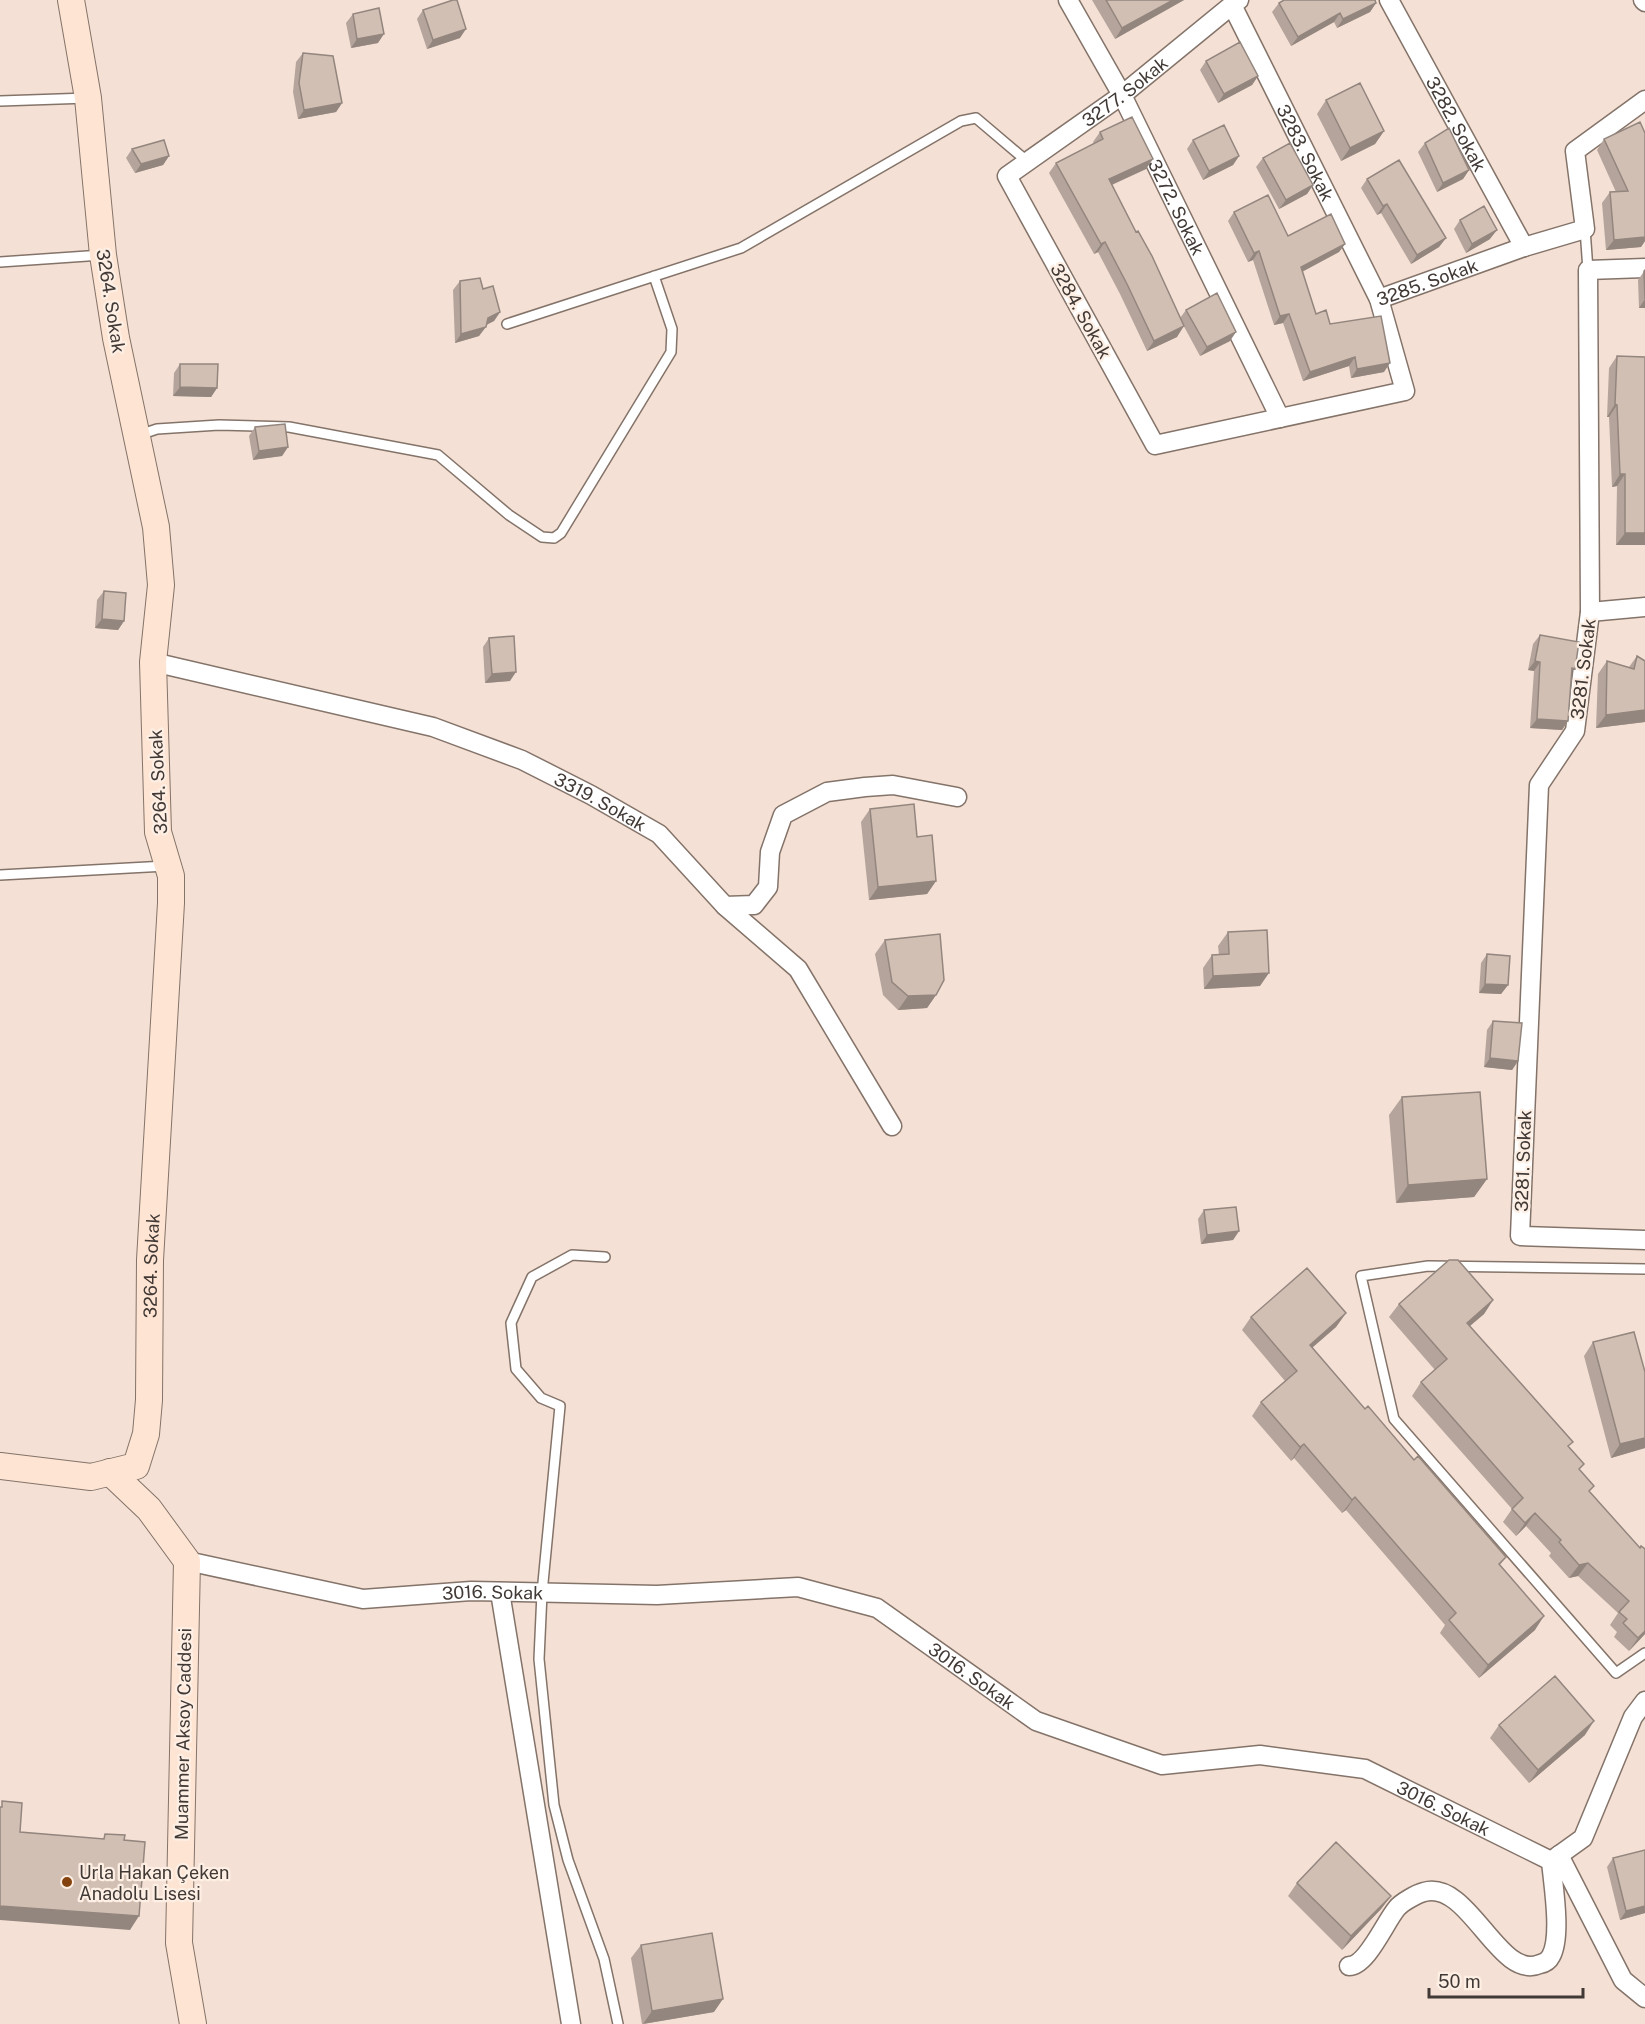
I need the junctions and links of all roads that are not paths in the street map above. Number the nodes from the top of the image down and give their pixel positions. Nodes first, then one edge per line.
1 (71, 0) edge
2 (1068, 0) edge
3 (1389, 0) edge
4 (1236, 2) edge
5 (1122, 95) junction
6 (88, 98) junction
7 (1645, 100) edge
8 (0, 101) edge
9 (1028, 162) junction
10 (1007, 177) joint
11 (1585, 229) junction
12 (1524, 248) junction
13 (103, 255) junction
14 (0, 262) edge
15 (1645, 268) edge
16 (1588, 270) junction
17 (654, 276) junction
18 (1379, 299) junction
19 (507, 324) dead end
20 (1280, 418) junction
21 (137, 436) junction
22 (1155, 446) joint
23 (1645, 608) edge
24 (1590, 612) junction
25 (153, 662) junction
26 (957, 797) dead end
27 (168, 866) junction
28 (0, 874) edge
29 (725, 906) junction
30 (892, 1126) dead end
31 (1645, 1240) edge
32 (605, 1257) dead end
33 (1645, 1269) edge
34 (0, 1466) edge
35 (110, 1472) junction
36 (187, 1562) junction
37 (501, 1592) junction
38 (542, 1593) junction
39 (1645, 1653) edge
40 (1645, 1701) edge
41 (1555, 1858) junction
42 (1349, 1966) dead end
43 (1645, 1998) edge
44 (193, 2024) edge
45 (571, 2024) edge
46 (618, 2024) edge

1 - 6 street, 3264. Sokak
2 - 5 street, 3272. Sokak
3 - 12 street, 3282. Sokak
4 - 5 street, 3277. Sokak
4 - 18 street, 3283. Sokak
5 - 9 street, 3277. Sokak
5 - 20 street, 3272. Sokak
6 - 8 lane
6 - 13 street, 3264. Sokak
7 - 11 street
9 - 10 street, 3277. Sokak
9 - 17 lane
10 - 22 street, 3284. Sokak
11 - 12 street, 3285. Sokak
11 - 16 lane
12 - 18 street, 3285. Sokak
13 - 14 lane
13 - 21 street, 3264. Sokak
15 - 16 street
16 - 24 street, 3281. Sokak
17 - 19 lane
17 - 21 lane
18 - 20 street, 3285. Sokak
20 - 22 street, 3285. Sokak
21 - 25 street, 3264. Sokak
23 - 24 street
24 - 31 street, 3281. Sokak
25 - 27 street, 3264. Sokak
25 - 29 street, 3319. Sokak
26 - 29 street
27 - 28 lane
27 - 35 street, 3264. Sokak
29 - 30 street, 3319. Sokak
32 - 38 lane
33 - 39 lane
34 - 35 street, 3264. Sokak
35 - 36 street
36 - 37 street, 3016. Sokak
36 - 44 street, Muammer Aksoy Caddesi
37 - 38 street, 3016. Sokak
37 - 45 street
38 - 41 street, 3016. Sokak
38 - 46 lane
40 - 41 street
41 - 42 street
41 - 43 street

